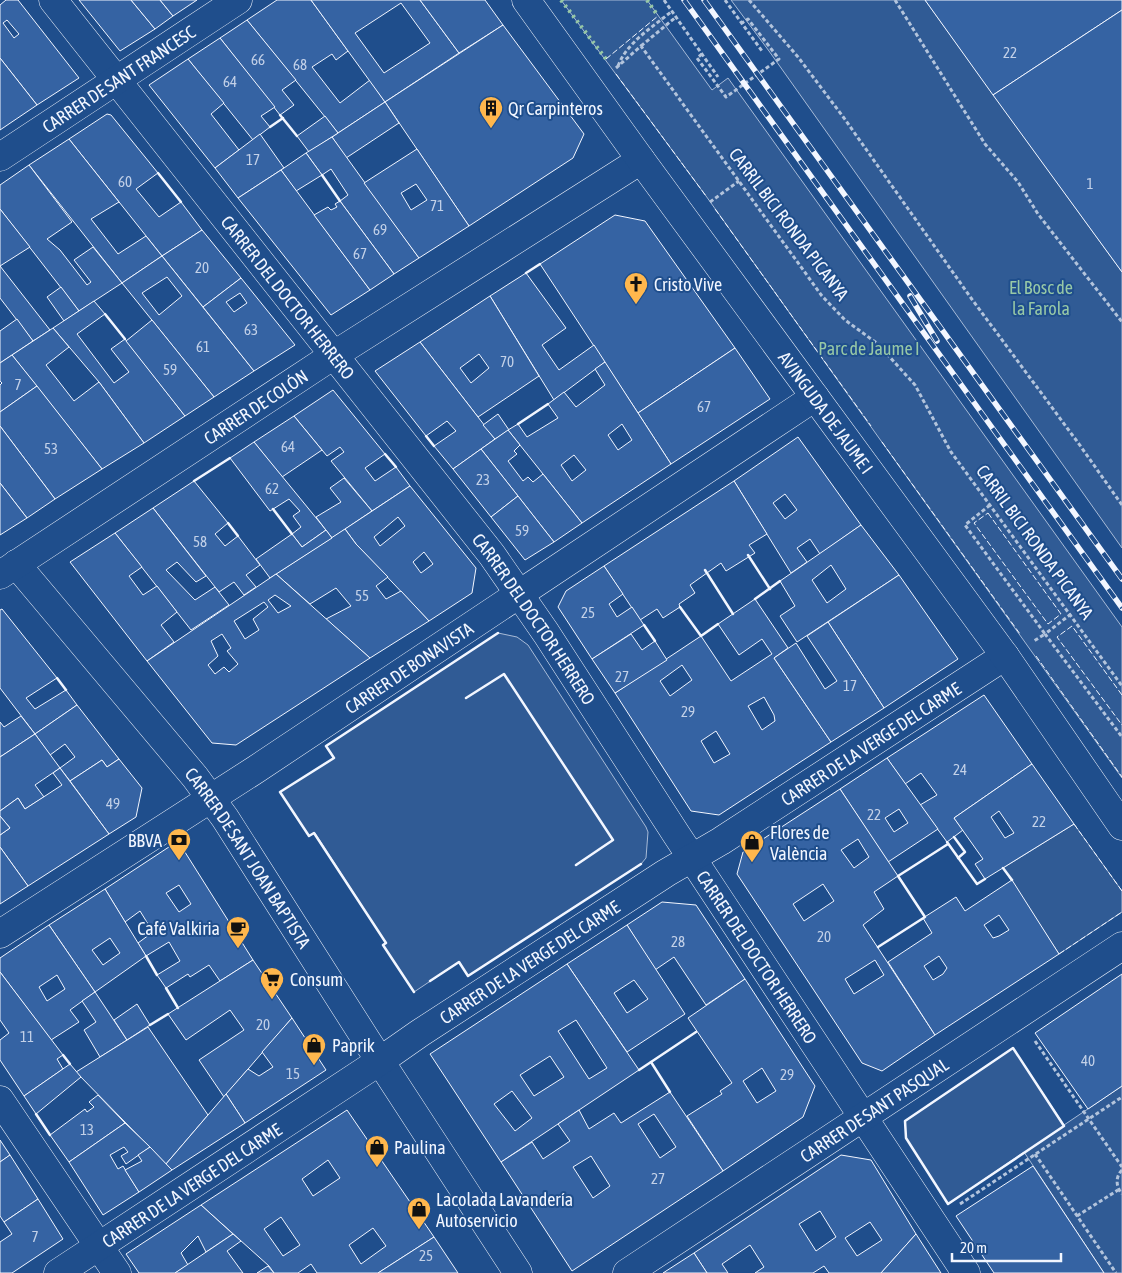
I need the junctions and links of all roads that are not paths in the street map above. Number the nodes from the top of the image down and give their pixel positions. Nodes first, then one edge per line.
1 (53, 0) edge
2 (238, 0) edge
3 (526, 0) edge
4 (115, 80) junction
5 (0, 157) edge
6 (641, 160) junction
7 (334, 355) junction
8 (816, 397) junction
9 (5, 570) edge
10 (520, 594) junction
11 (1005, 656) junction
12 (211, 798) junction
13 (1122, 826) edge
14 (692, 858) junction
15 (0, 934) edge
16 (1122, 946) edge
17 (380, 1061) junction
18 (0, 1100) edge
19 (863, 1117) junction
20 (99, 1247) junction
21 (58, 1273) edge
22 (116, 1273) edge
23 (518, 1273) edge
24 (627, 1273) edge
25 (966, 1273) edge

1 - 4 street, CARRER DEL DOCTOR HERRERO
2 - 4 street, CARRER DE SANT FRANCESC
3 - 6 street, AVINGUDA DE JAUME I
4 - 5 street, CARRER DE SANT FRANCESC
4 - 7 street, CARRER DEL DOCTOR HERRERO
6 - 7 street, CARRER DE COLÓN
6 - 8 street, AVINGUDA DE JAUME I
7 - 9 street, CARRER DE COLÓN
7 - 10 street, CARRER DEL DOCTOR HERRERO
8 - 10 street, CARRER DE BONAVISTA
8 - 11 street, AVINGUDA DE JAUME I
9 - 12 street, CARRER DE SANT JOAN BAPTISTA
10 - 12 street, CARRER DE BONAVISTA
10 - 14 street, CARRER DEL DOCTOR HERRERO
11 - 13 street, AVINGUDA DE JAUME I
11 - 14 street, CARRER DE LA VERGE DEL CARME
12 - 15 street, CARRER DE BONAVISTA
12 - 17 street, CARRER DE SANT JOAN BAPTISTA
14 - 17 street, CARRER DE LA VERGE DEL CARME
14 - 19 street, CARRER DEL DOCTOR HERRERO
16 - 19 street, CARRER DE SANT PASQUAL
17 - 20 street, CARRER DE LA VERGE DEL CARME
17 - 23 street, CARRER DE SANT JOAN BAPTISTA
18 - 20 street
19 - 24 street, CARRER DE SANT PASQUAL
19 - 25 street, CARRER DEL DOCTOR HERRERO
20 - 21 street, CARRER DE LA VERGE DEL CARME
20 - 22 street

